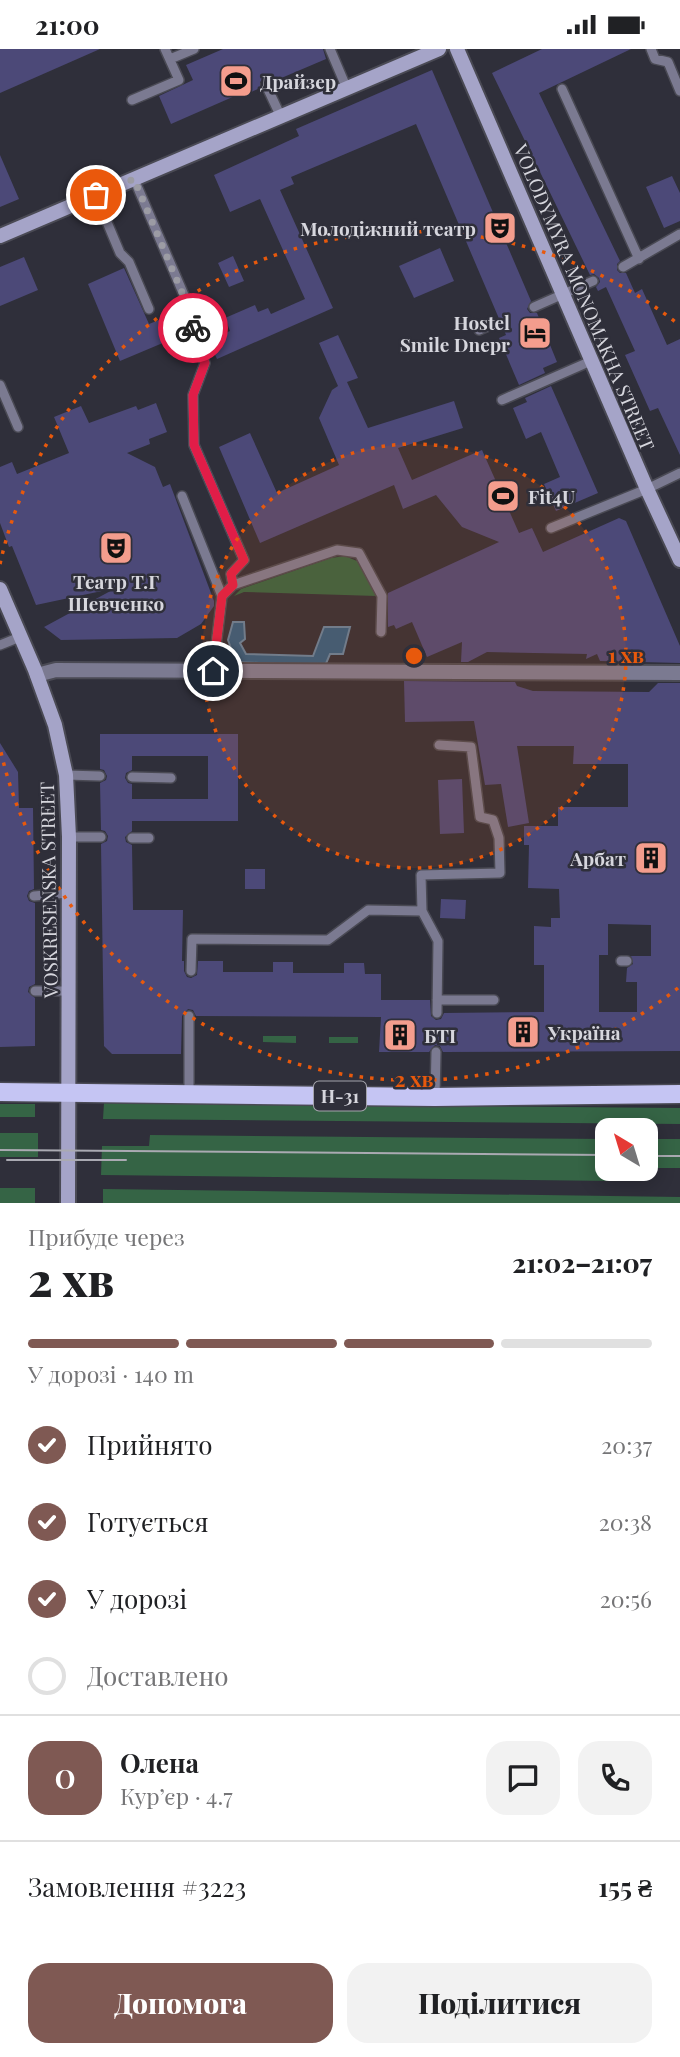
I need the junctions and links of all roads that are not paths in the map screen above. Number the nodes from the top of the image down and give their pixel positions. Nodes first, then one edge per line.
1 (165, 49) edge
2 (194, 49) edge
3 (330, 49) edge
4 (439, 49) edge
5 (457, 49) edge
6 (651, 49) edge
7 (170, 59) junction
8 (266, 85) dead end
9 (347, 89) junction
10 (562, 89) dead end
11 (680, 91) edge
12 (132, 100) dead end
13 (281, 117) junction
14 (134, 179) junction
15 (96, 195) junction
16 (680, 234) edge
17 (0, 236) edge
18 (639, 259) junction
19 (623, 267) dead end
20 (593, 281) dead end
21 (562, 293) junction
22 (534, 307) dead end
23 (149, 309) dead end
24 (493, 324) dead end
25 (479, 330) dead end
26 (591, 361) junction
27 (0, 385) edge
28 (502, 400) dead end
29 (18, 427) dead end
30 (680, 473) edge
31 (647, 489) junction
32 (182, 496) dead end
33 (551, 528) dead end
34 (679, 556) edge
35 (233, 585) junction
36 (0, 589) edge
37 (222, 596) junction
38 (381, 632) dead end
39 (20, 637) junction
40 (0, 645) edge
41 (213, 671) junction
42 (680, 673) edge
43 (37, 675) junction
44 (439, 745) dead end
45 (66, 775) junction
46 (100, 776) dead end
47 (132, 777) dead end
48 (171, 778) dead end
49 (69, 837) junction
50 (101, 837) dead end
51 (132, 838) dead end
52 (149, 838) dead end
53 (68, 893) junction
54 (34, 896) dead end
55 (422, 911) junction
56 (191, 971) dead end
57 (35, 991) dead end
58 (70, 991) junction
59 (437, 1000) junction
60 (494, 1000) dead end
61 (437, 1013) dead end
62 (189, 1016) dead end
63 (436, 1052) dead end
64 (0, 1092) edge
65 (70, 1093) junction
66 (189, 1094) junction
67 (680, 1094) edge
68 (435, 1097) junction
69 (68, 1203) edge

1 - 7 lane
2 - 7 lane
3 - 9 lane
4 - 9 main road
5 - 21 main road, VOLODYMYRA MONOMAKHA STREET
6 - 11 lane
7 - 12 lane
8 - 13 lane
9 - 13 main road
10 - 18 lane
13 - 14 main road
14 - 15 main road
14 - 35 lane
15 - 17 main road
15 - 23 lane
16 - 18 lane
18 - 19 lane
20 - 21 lane
21 - 22 lane
21 - 26 main road, VOLODYMYRA MONOMAKHA STREET
24 - 25 lane
26 - 28 lane
26 - 31 main road, VOLODYMYRA MONOMAKHA STREET
27 - 29 lane
30 - 31 lane
31 - 33 lane
31 - 34 main road, VOLODYMYRA MONOMAKHA STREET
32 - 37 lane
35 - 37 lane
35 - 38 lane
36 - 39 main road, VOSKRESENSKA STREET
37 - 41 lane
39 - 40 lane
39 - 43 main road, VOSKRESENSKA STREET
41 - 42 street
41 - 43 street
43 - 45 main road, VOSKRESENSKA STREET
44 - 55 lane
45 - 46 lane
45 - 49 main road, VOSKRESENSKA STREET
47 - 48 lane
49 - 50 lane
49 - 53 main road, VOSKRESENSKA STREET
51 - 52 lane
53 - 54 lane
53 - 58 main road, VOSKRESENSKA STREET
55 - 56 lane
55 - 59 lane
57 - 58 lane
58 - 65 main road, VOSKRESENSKA STREET
59 - 60 lane
59 - 61 lane
62 - 66 lane
63 - 68 lane
64 - 65 main road, Н-31
65 - 66 main road, Н-31
65 - 69 main road, VOSKRESENSKA STREET
66 - 68 main road, Н-31
67 - 68 main road, Н-31

